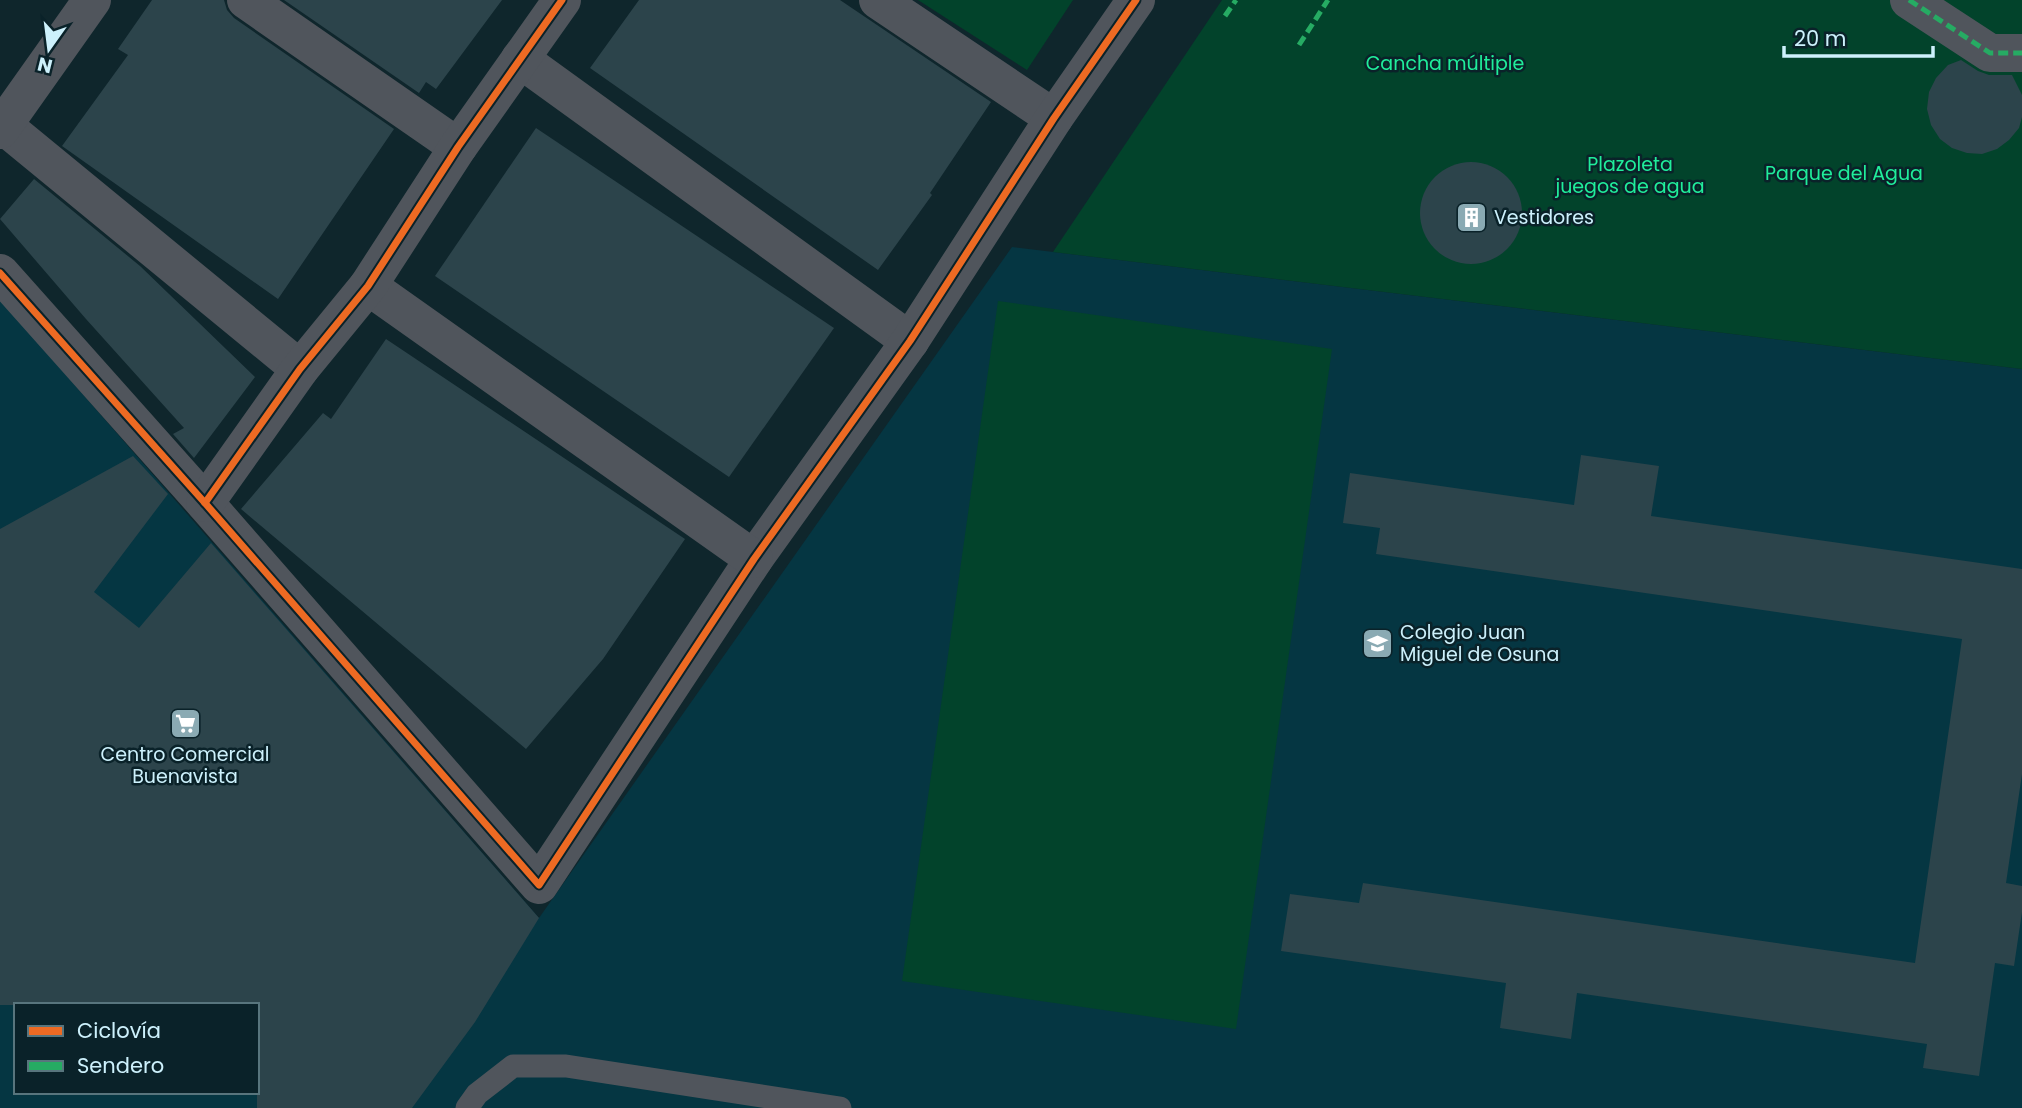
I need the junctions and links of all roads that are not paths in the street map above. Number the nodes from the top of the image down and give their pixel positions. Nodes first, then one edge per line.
1 (92, 0) edge
2 (246, 0) edge
3 (562, 0) edge
4 (878, 0) edge
5 (1136, 0) edge
6 (1909, 0) edge
7 (2022, 53) edge
8 (520, 59) junction
9 (1054, 118) junction
10 (2, 128) edge
11 (458, 146) junction
12 (0, 273) edge
13 (368, 286) junction
14 (910, 341) junction
15 (300, 369) junction
16 (205, 503) junction
17 (754, 559) junction
18 (467, 1108) edge
19 (840, 1108) edge

1 - 10 street
2 - 11 street
3 - 8 street
4 - 9 street
5 - 9 street
6 - 7 street
8 - 11 street
8 - 14 street
9 - 14 street
10 - 15 street
11 - 13 street
12 - 16 street
13 - 15 street
13 - 17 street
14 - 17 street
15 - 16 street
16 - 17 street
18 - 19 lane

